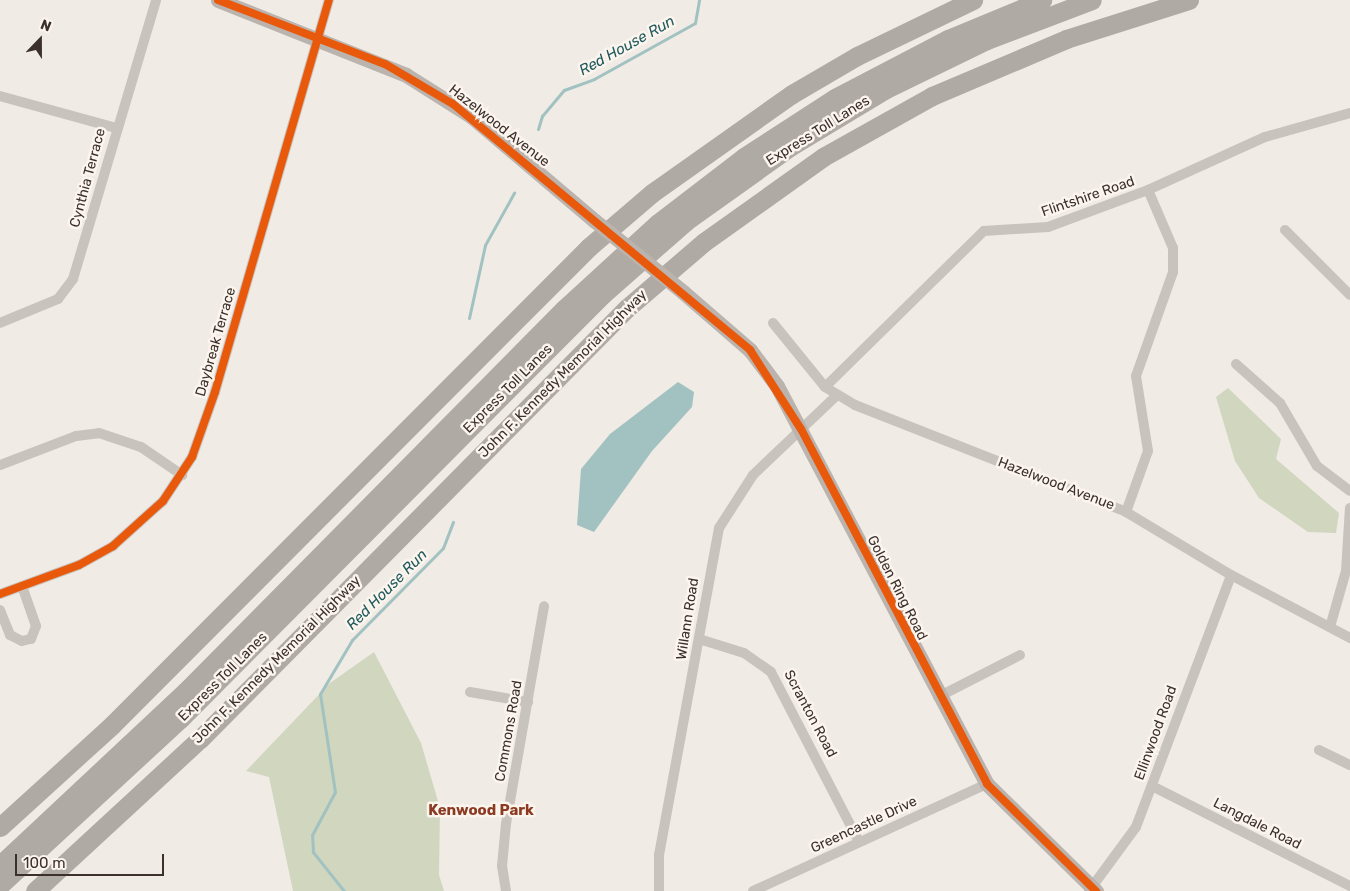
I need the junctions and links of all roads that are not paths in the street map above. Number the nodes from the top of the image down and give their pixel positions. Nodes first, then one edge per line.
1 (156, 0) edge
2 (218, 0) edge
3 (329, 0) edge
4 (973, 0) edge
5 (1042, 0) edge
6 (1092, 0) edge
7 (1189, 0) edge
8 (319, 38) junction
9 (0, 96) edge
10 (1350, 114) edge
11 (116, 128) junction
12 (1148, 190) junction
13 (1285, 230) dead end
14 (683, 292) joint
15 (1350, 295) edge
16 (0, 323) edge
17 (773, 323) dead end
18 (1236, 364) dead end
19 (825, 387) junction
20 (837, 395) junction
21 (801, 429) junction
22 (0, 464) edge
23 (182, 475) junction
24 (1350, 491) edge
25 (1350, 508) edge
26 (1126, 512) junction
27 (1231, 575) junction
28 (22, 586) junction
29 (0, 594) edge
30 (544, 606) dead end
31 (0, 610) edge
32 (1330, 627) junction
33 (1350, 638) edge
34 (699, 639) junction
35 (1020, 656) dead end
36 (470, 692) dead end
37 (938, 697) junction
38 (528, 702) junction
39 (1320, 750) dead end
40 (1350, 766) edge
41 (987, 784) junction
42 (1152, 786) junction
43 (0, 827) edge
44 (859, 842) junction
45 (0, 865) edge
46 (0, 885) edge
47 (1350, 886) edge
48 (1093, 890) edge
49 (35, 891) edge
50 (506, 891) edge
51 (659, 891) edge
52 (752, 891) edge

1 - 11 street, Cynthia Terrace
2 - 8 street, Hazelwood Avenue
3 - 8 street, Daybreak Terrace
4 - 43 highway
5 - 45 highway, Express Toll Lanes
6 - 46 highway, Express Toll Lanes
7 - 49 highway, John F. Kennedy Memorial Highway
8 - 14 street, Hazelwood Avenue, bridge
8 - 23 street, Daybreak Terrace
9 - 11 street
10 - 12 street, Flintshire Road
11 - 16 street, Cynthia Terrace
12 - 19 street, Flintshire Road
12 - 26 street
13 - 15 street
14 - 21 street, Golden Ring Road
17 - 19 street, Hazelwood Avenue
18 - 24 street
19 - 20 street, Hazelwood Avenue
20 - 21 street, Willann Road
20 - 26 street, Hazelwood Avenue
21 - 34 street, Willann Road
21 - 37 street, Golden Ring Road
22 - 23 street
23 - 28 street, Daybreak Terrace
25 - 32 street
26 - 27 street, Hazelwood Avenue
27 - 32 street, Hazelwood Avenue
27 - 42 street, Ellinwood Road
28 - 29 street, Daybreak Terrace
28 - 31 street
30 - 38 street, Commons Road
32 - 33 street, Hazelwood Avenue
34 - 44 street, Scranton Road
34 - 51 street, Willann Road
35 - 37 street
36 - 38 street
37 - 41 street, Golden Ring Road
38 - 50 street, Commons Road
39 - 40 street
41 - 44 street, Greencastle Drive
41 - 48 street, Golden Ring Road
42 - 47 street, Langdale Road
42 - 48 street, Ellinwood Road
44 - 52 street, Greencastle Drive

